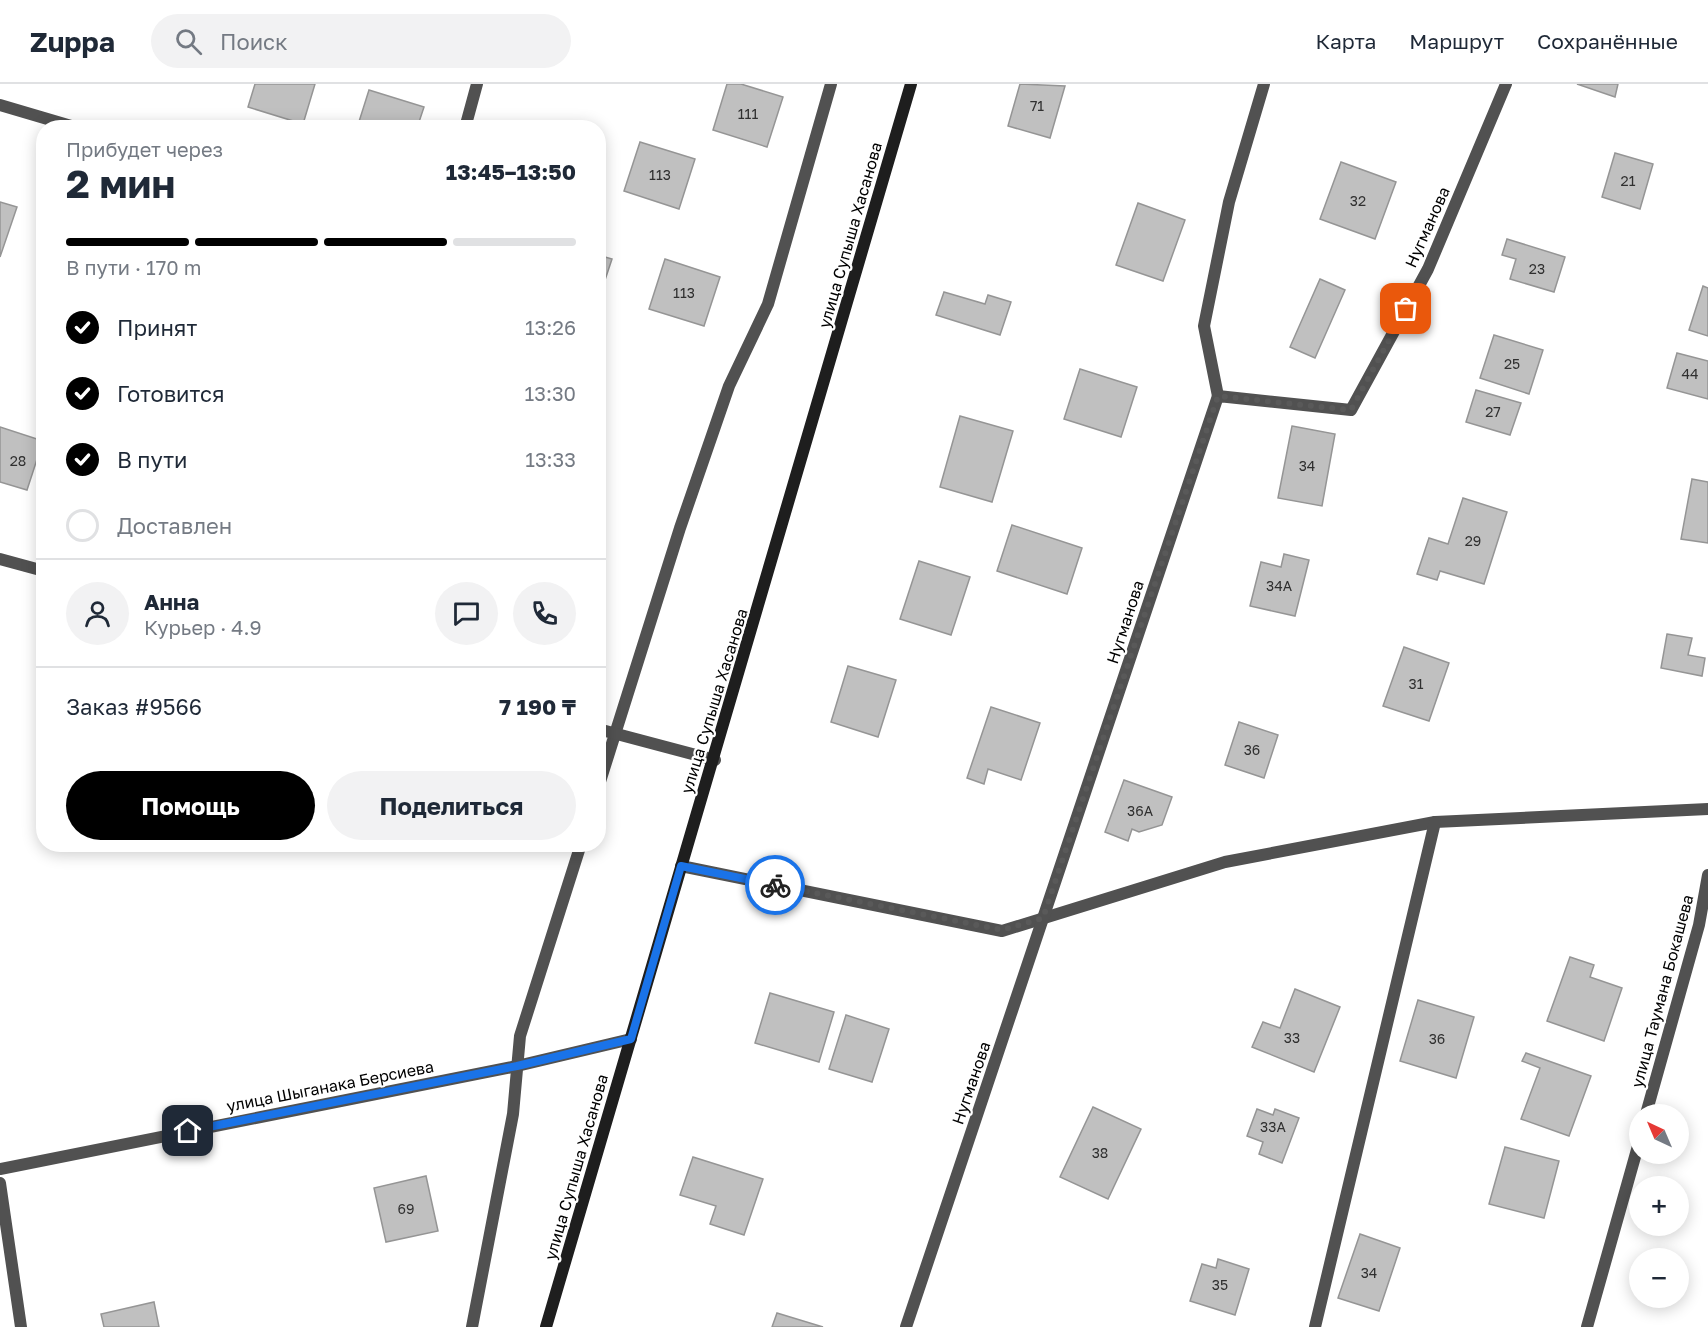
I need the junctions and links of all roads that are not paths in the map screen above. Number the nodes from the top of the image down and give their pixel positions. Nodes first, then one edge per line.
1 (477, 84) edge
2 (831, 84) edge
3 (911, 84) edge
4 (1264, 84) edge
5 (1506, 84) edge
6 (0, 105) edge
7 (51, 120) edge
8 (467, 120) edge
9 (1218, 396) junction
10 (0, 559) edge
11 (36, 570) edge
12 (606, 731) edge
13 (616, 733) junction
14 (715, 760) junction
15 (606, 764) edge
16 (1708, 809) edge
17 (1435, 822) junction
18 (578, 852) edge
19 (681, 866) junction
20 (1708, 874) edge
21 (1043, 918) junction
22 (1703, 927) edge
23 (631, 1039) junction
24 (517, 1066) junction
25 (1649, 1104) edge
26 (1633, 1164) edge
27 (0, 1168) edge
28 (0, 1183) edge
29 (21, 1327) edge
30 (472, 1327) edge
31 (546, 1327) edge
32 (906, 1327) edge
33 (1316, 1327) edge
34 (1587, 1327) edge

1 - 8 street
2 - 13 street
3 - 14 street, улица Супыша Хасанова
4 - 9 street
5 - 9 street, Нугманова
6 - 7 street
9 - 21 street, Нугманова
10 - 11 street
12 - 13 street
13 - 14 street
13 - 15 street
14 - 19 street, улица Супыша Хасанова
16 - 17 street
17 - 21 street
17 - 33 street
18 - 24 street
19 - 21 street
19 - 23 street, улица Супыша Хасанова
20 - 22 street, улица Таумана Бокашева
21 - 32 street, Нугманова
22 - 25 street, улица Таумана Бокашева
23 - 24 street, улица Шыганака Берсиева
23 - 31 street, улица Супыша Хасанова
24 - 27 street, улица Шыганака Берсиева
24 - 30 street
26 - 34 street
28 - 29 street

